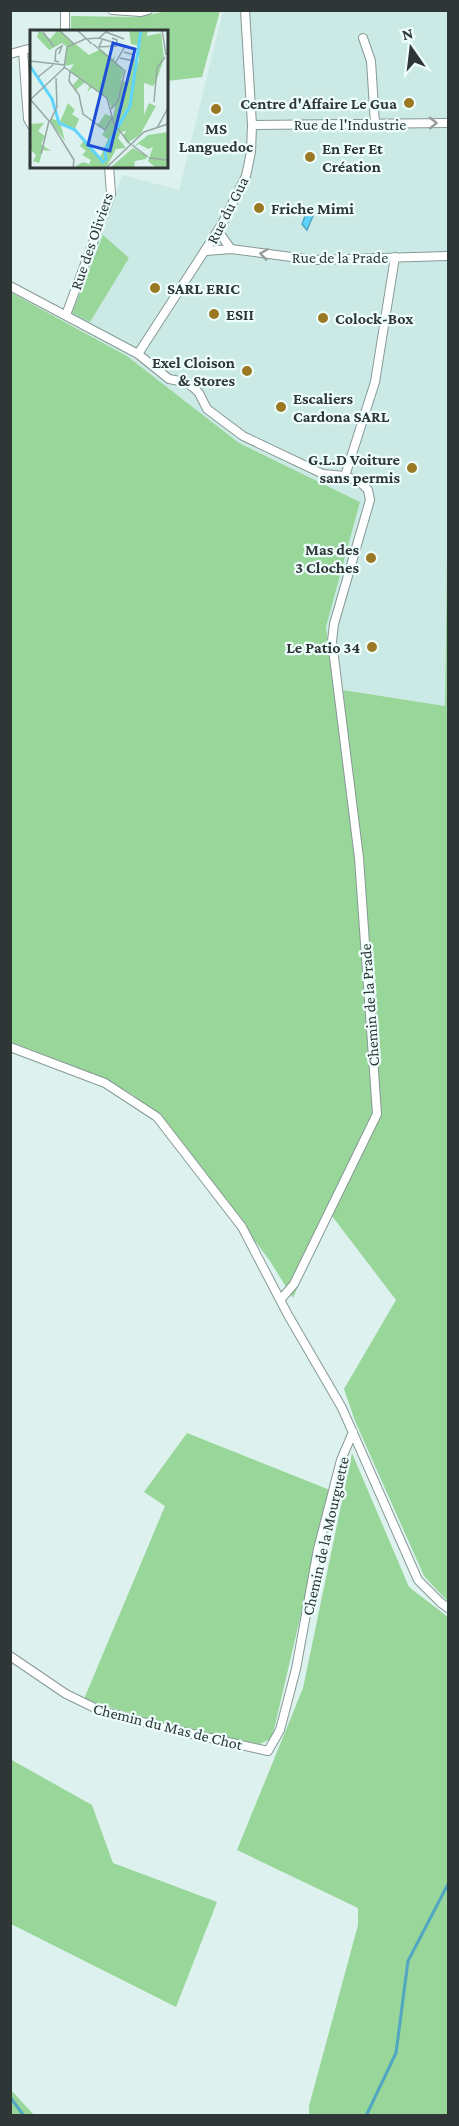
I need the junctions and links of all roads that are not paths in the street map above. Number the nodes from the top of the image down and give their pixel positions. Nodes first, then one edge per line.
1 (65, 10) edge
2 (112, 10) edge
3 (245, 10) edge
4 (144, 11) edge
5 (65, 30) edge
6 (363, 38) dead end
7 (30, 49) edge
8 (23, 51) junction
9 (10, 54) edge
10 (30, 122) edge
11 (448, 123) edge
12 (375, 124) junction
13 (252, 125) junction
14 (109, 168) edge
15 (218, 231) junction
16 (231, 249) junction
17 (206, 251) junction
18 (448, 256) edge
19 (395, 257) junction
20 (10, 286) edge
21 (66, 315) junction
22 (138, 354) junction
23 (345, 476) junction
24 (10, 1047) edge
25 (281, 1299) junction
26 (353, 1432) junction
27 (448, 1608) edge
28 (10, 1656) edge
29 (268, 1751) joint

1 - 5 street
2 - 4 street
3 - 13 street, Rue du Gua
6 - 12 street
7 - 8 street
8 - 9 street
8 - 10 street
12 -> 11 street, Rue de l'Industrie
12 - 13 street, Rue de l'Industrie
13 - 15 street, Rue du Gua
14 - 21 street, Rue des Oliviers
15 - 16 street
15 - 17 street, Rue du Gua
16 - 17 street, Rue de la Prade
19 -> 16 street, Rue de la Prade
17 - 22 street, Rue du Gua
18 - 19 street, Rue de la Prade
19 - 23 street
20 - 21 street
21 - 22 street
22 - 23 street
23 - 25 street, Chemin de la Prade
24 - 25 street
25 - 26 street
26 - 27 street
26 - 29 street, Chemin de la Mourguette
28 - 29 street, Chemin du Mas de Chot

